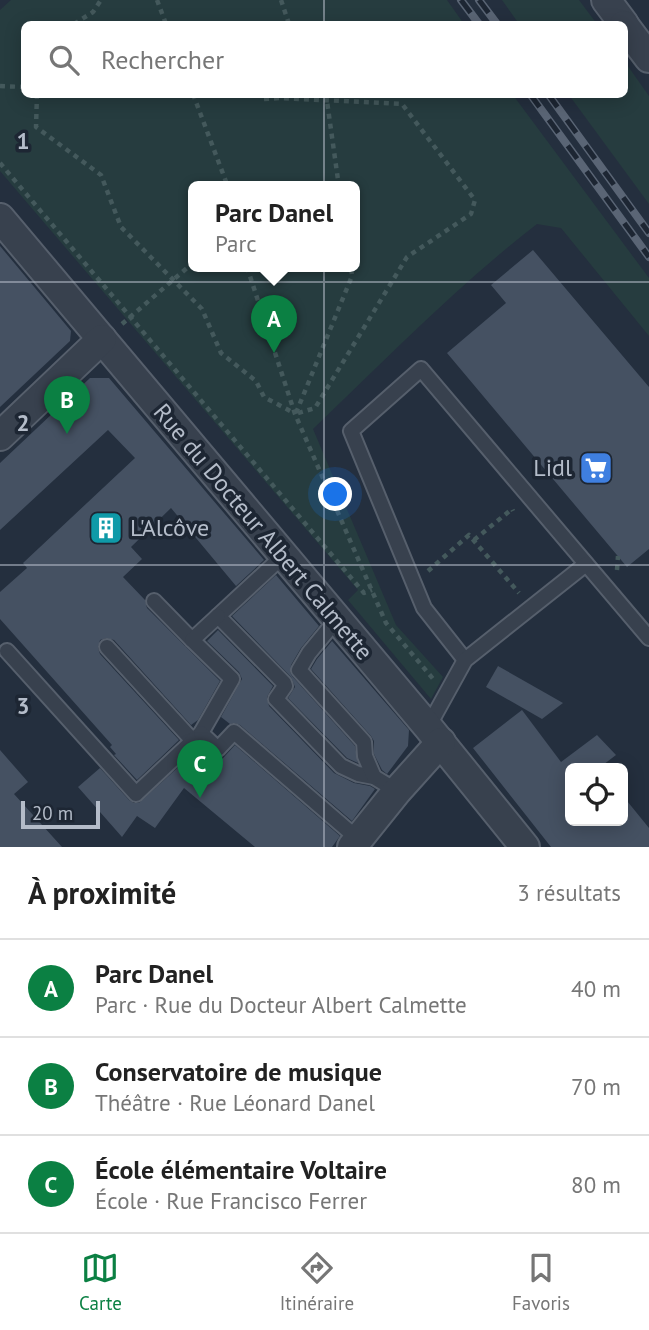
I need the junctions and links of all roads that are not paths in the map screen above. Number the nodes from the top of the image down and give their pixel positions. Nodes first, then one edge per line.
1 (606, 0) edge
2 (621, 21) edge
3 (628, 30) edge
4 (649, 58) edge
5 (0, 218) edge
6 (109, 334) junction
7 (0, 436) edge
8 (284, 555) junction
9 (586, 564) junction
10 (154, 601) dead end
11 (218, 616) junction
12 (337, 619) junction
13 (649, 638) edge
14 (192, 640) junction
15 (107, 647) dead end
16 (7, 651) dead end
17 (466, 660) junction
18 (434, 735) junction
19 (197, 737) junction
20 (386, 784) junction
21 (355, 843) edge
22 (525, 847) edge

1 - 2 street
3 - 4 street
5 - 6 street, Rue du Docteur Albert Calmette
6 - 7 street
6 - 8 street, Rue du Docteur Albert Calmette
8 - 11 lane
8 - 12 street, Rue du Docteur Albert Calmette
9 - 13 lane
9 - 17 lane
9 - 17 lane
10 - 14 lane
11 - 14 lane
11 - 20 lane
12 - 18 street, Rue du Docteur Albert Calmette
12 - 20 lane
14 - 19 lane
15 - 19 lane
16 - 19 lane
17 - 18 lane
18 - 20 street
18 - 22 street, Rue du Docteur Albert Calmette
19 - 21 lane
20 - 21 street

